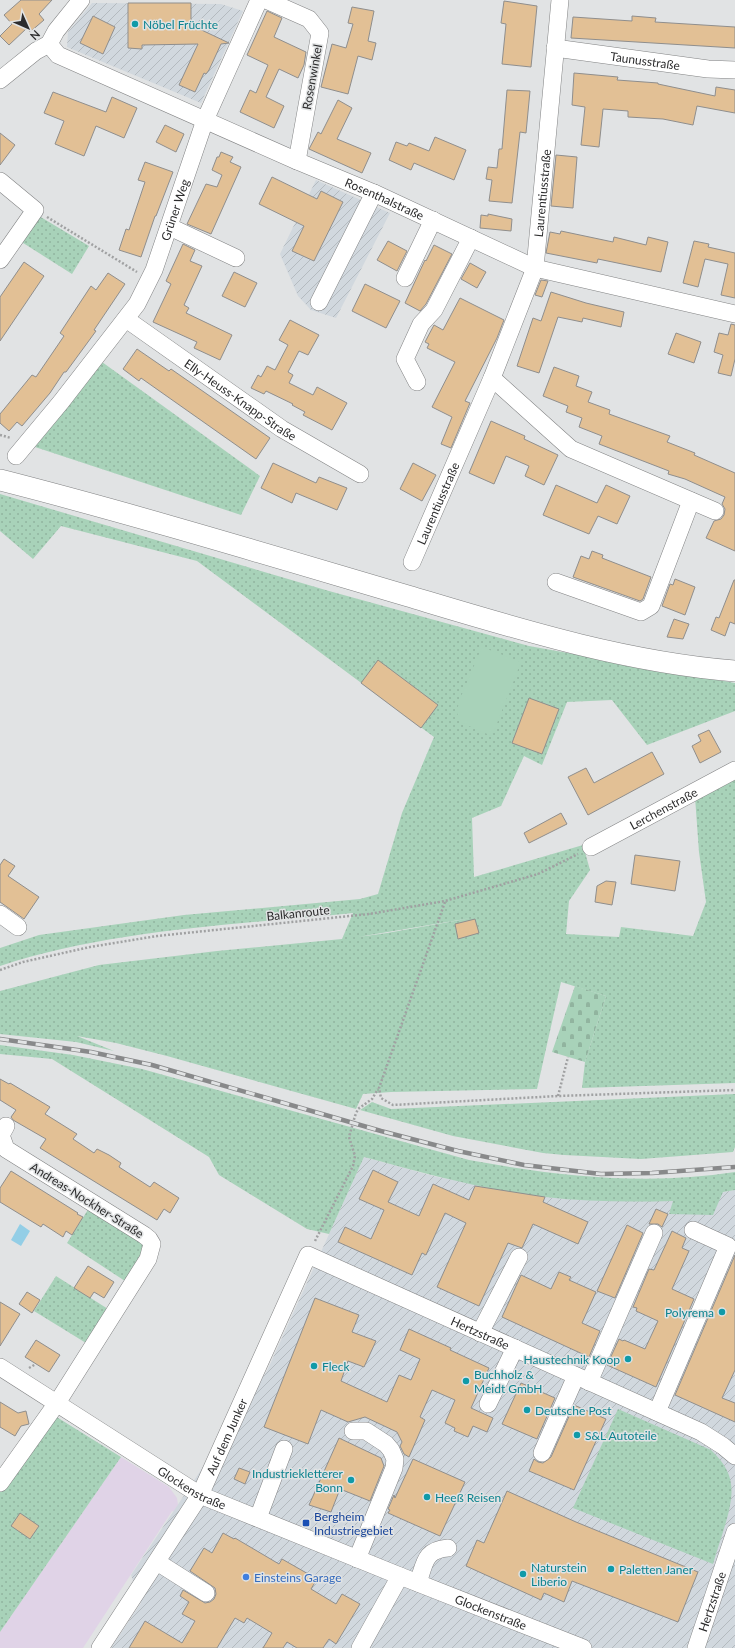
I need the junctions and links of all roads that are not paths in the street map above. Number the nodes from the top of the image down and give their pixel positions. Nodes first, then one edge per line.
1 (81, 0) edge
2 (259, 0) edge
3 (266, 0) edge
4 (560, 0) edge
5 (49, 44) junction
6 (555, 48) junction
7 (735, 70) edge
8 (0, 80) edge
9 (205, 120) junction
10 (297, 161) junction
11 (0, 181) edge
12 (374, 193) junction
13 (433, 220) junction
14 (170, 227) junction
15 (471, 238) junction
16 (236, 258) dead end
17 (0, 260) edge
18 (535, 268) junction
19 (405, 278) dead end
20 (319, 302) dead end
21 (735, 314) edge
22 (126, 319) junction
23 (492, 378) junction
24 (417, 382) dead end
25 (16, 456) dead end
26 (360, 474) dead end
27 (0, 480) edge
28 (691, 501) junction
29 (715, 511) dead end
30 (412, 562) dead end
31 (556, 582) dead end
32 (735, 671) edge
33 (735, 770) edge
34 (591, 847) road end
35 (0, 914) edge
36 (18, 927) dead end
37 (6, 1126) dead end
38 (693, 1230) dead end
39 (654, 1233) dead end
40 (308, 1256) joint
41 (519, 1258) dead end
42 (480, 1333) junction
43 (515, 1348) junction
44 (0, 1367) edge
45 (583, 1379) junction
46 (57, 1403) junction
47 (488, 1404) dead end
48 (657, 1412) junction
49 (353, 1431) dead end
50 (284, 1449) dead end
51 (542, 1453) dead end
52 (735, 1456) edge
53 (0, 1483) edge
54 (200, 1495) junction
55 (258, 1518) junction
56 (735, 1532) edge
57 (448, 1548) dead end
58 (357, 1559) junction
59 (157, 1562) junction
60 (400, 1576) junction
61 (418, 1583) junction
62 (206, 1593) dead end
63 (557, 1643) edge
64 (100, 1648) edge
65 (360, 1648) edge
66 (583, 1648) edge
67 (696, 1648) edge

1 - 5 street
2 - 9 street, Grüner Weg
3 - 10 street, Rosenwinkel
4 - 6 street, Laurentiusstraße
5 - 8 street
5 - 9 street, Rosenthalstraße
6 - 7 street, Taunusstraße
6 - 18 street, Laurentiusstraße
9 - 10 street, Rosenthalstraße
9 - 14 street, Grüner Weg
10 - 12 street, Rosenthalstraße
11 - 17 street
12 - 13 street, Rosenthalstraße
12 - 20 street
13 - 15 street, Rosenthalstraße
13 - 19 street
14 - 16 street
14 - 22 street, Grüner Weg
15 - 18 street, Rosenthalstraße
15 - 24 street
18 - 21 street, Rosenthalstraße
18 - 23 street, Laurentiusstraße
22 - 25 street, Grüner Weg
22 - 26 street, Elly-Heuss-Knapp-Straße
23 - 28 street
23 - 30 street, Laurentiusstraße
27 - 32 main road
28 - 29 street
28 - 31 street
33 - 34 street, Lerchenstraße
35 - 36 street
37 - 46 street, Andreas-Nockher-Straße
38 - 48 street
39 - 45 street
40 - 42 street, Hertzstraße
40 - 54 street, Auf dem Junker
41 - 42 street
42 - 43 street, Hertzstraße
43 - 45 street, Hertzstraße
43 - 47 street
44 - 46 street, Glockenstraße
45 - 48 street, Hertzstraße
45 - 51 street
46 - 53 street
46 - 54 street, Glockenstraße
48 - 52 street, Hertzstraße
49 - 58 street
50 - 55 street
54 - 55 street, Glockenstraße
54 - 59 street, Auf dem Junker
55 - 58 street, Glockenstraße
56 - 67 street, Hertzstraße
57 - 61 street
58 - 60 street, Glockenstraße
59 - 62 street
59 - 64 street, Auf dem Junker
60 - 61 street, Glockenstraße
60 - 65 street
61 - 63 street, Glockenstraße
63 - 66 street, Glockenstraße

